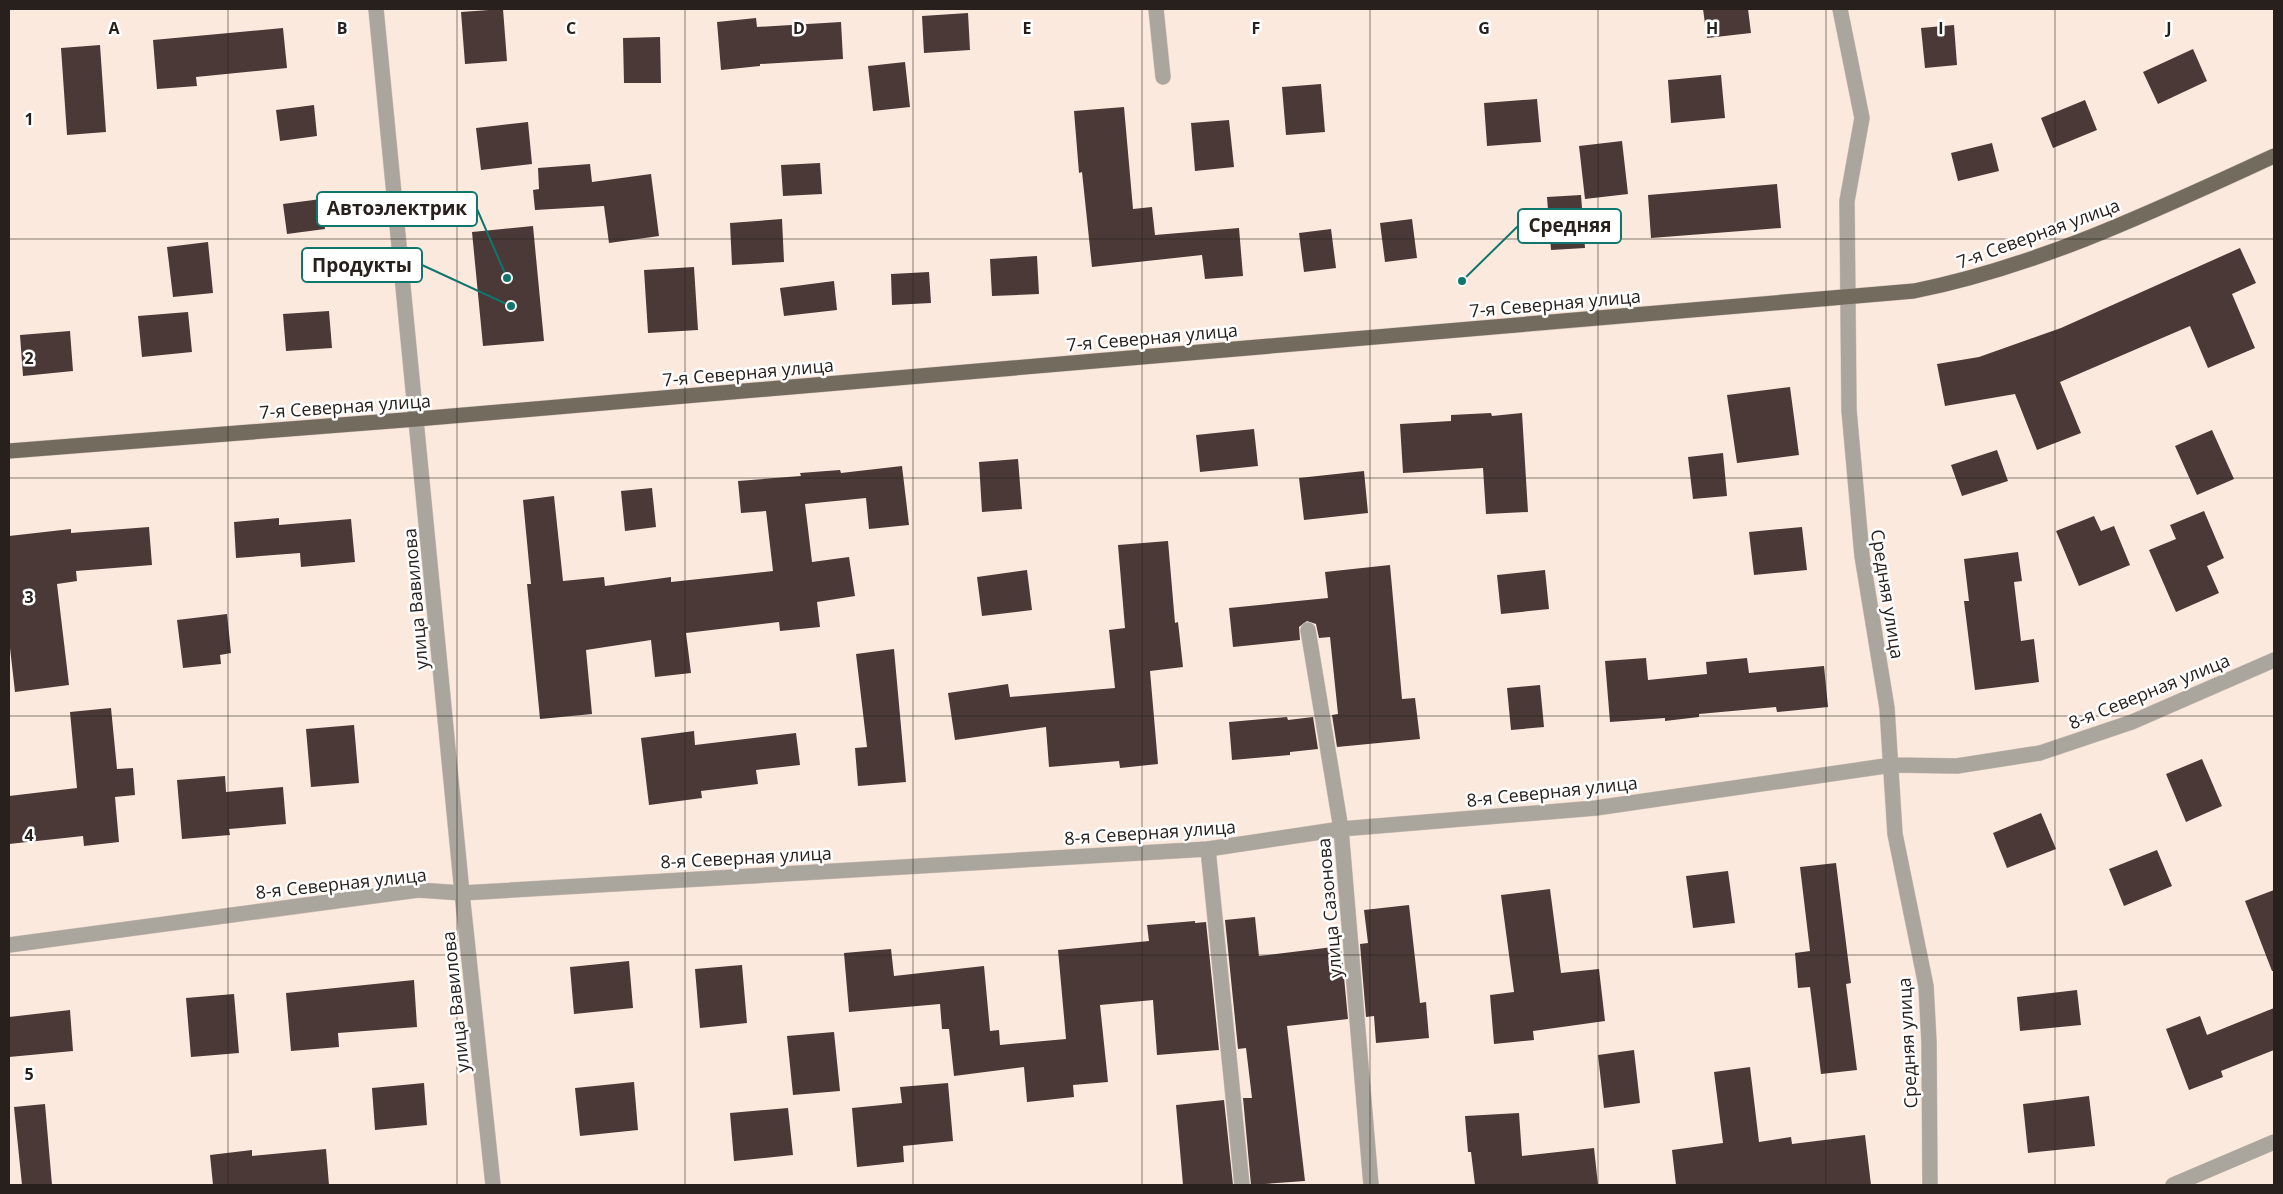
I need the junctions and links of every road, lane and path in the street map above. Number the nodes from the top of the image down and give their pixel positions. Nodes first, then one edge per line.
1 (376, 9) edge
2 (1156, 9) edge
3 (1840, 9) edge
4 (1163, 77) dead end
5 (2274, 156) edge
6 (1846, 296) junction
7 (417, 419) junction
8 (9, 450) edge
9 (1308, 630) dead end
10 (2274, 660) edge
11 (1892, 765) junction
12 (1341, 829) junction
13 (1208, 849) junction
14 (462, 893) junction
15 (9, 945) edge
16 (2274, 1142) edge
17 (494, 1185) edge
18 (1242, 1185) edge
19 (1371, 1185) edge
20 (1930, 1185) edge
21 (2173, 1185) edge

1 - 7 street, улица Вавилова
2 - 4 street
3 - 6 street, Средняя улица
5 - 6 main road, 7-я Северная улица
6 - 7 main road, 7-я Северная улица
6 - 11 street, Средняя улица
7 - 8 main road, 7-я Северная улица
7 - 14 street, улица Вавилова
9 - 12 street, улица Сазонова
10 - 11 street, 8-я Северная улица
11 - 12 street, 8-я Северная улица
11 - 20 street, Средняя улица
12 - 13 street, 8-я Северная улица
12 - 19 street, улица Сазонова
13 - 14 street, 8-я Северная улица
13 - 18 street
14 - 15 street, 8-я Северная улица
14 - 17 street, улица Вавилова
16 - 21 street

